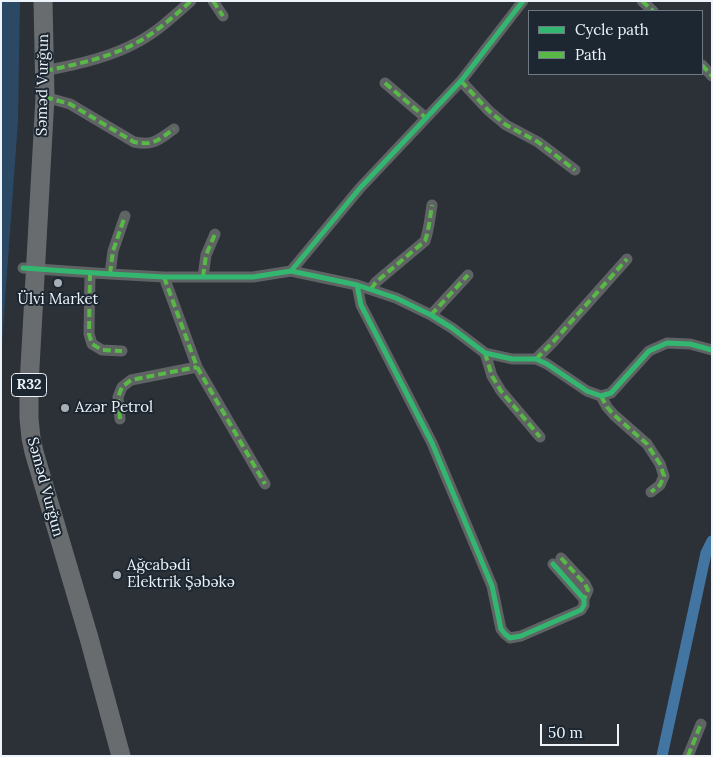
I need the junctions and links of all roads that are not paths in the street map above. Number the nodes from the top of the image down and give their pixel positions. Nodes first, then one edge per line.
1 (30, 1) edge
2 (43, 1) edge
3 (191, 1) edge
4 (213, 1) edge
5 (522, 1) edge
6 (642, 1) edge
7 (652, 10) edge
8 (223, 16) dead end
9 (703, 66) edge
10 (45, 71) junction
11 (712, 76) edge
12 (461, 81) junction
13 (385, 83) dead end
14 (45, 97) junction
15 (426, 118) junction
16 (174, 129) dead end
17 (575, 170) dead end
18 (432, 205) dead end
19 (125, 216) dead end
20 (214, 234) dead end
21 (627, 259) dead end
22 (29, 268) junction
23 (291, 271) junction
24 (90, 273) junction
25 (110, 274) junction
26 (468, 275) dead end
27 (164, 277) junction
28 (203, 277) junction
29 (356, 285) junction
30 (371, 289) junction
31 (431, 315) junction
32 (712, 350) edge
33 (122, 351) dead end
34 (485, 353) junction
35 (536, 359) junction
36 (197, 367) junction
37 (601, 396) junction
38 (120, 419) dead end
39 (540, 437) dead end
40 (265, 484) dead end
41 (651, 492) dead end
42 (557, 561) dead end
43 (83, 640) junction
44 (700, 724) dead end
45 (110, 756) edge
46 (121, 756) edge
47 (688, 756) edge

1 - 22 main road, Səməd Vurğun / R32
2 - 10 main road, Səməd Vurğun / R32
3 - 10 street
4 - 8 street
5 - 12 street
6 - 7 street
9 - 11 street
10 - 14 main road, Səməd Vurğun / R32
12 - 15 street
12 - 17 street
13 - 15 street
14 - 16 street
14 - 22 main road, Səməd Vurğun / R32
15 - 23 street
18 - 30 street
19 - 25 street
20 - 28 street
21 - 35 street
22 - 24 street
22 - 43 main road, Səməd Vurğun / R32
23 - 28 street
23 - 29 street
24 - 25 street
24 - 33 street
25 - 27 street
26 - 31 street
27 - 28 street
27 - 36 street
29 - 30 street
29 - 42 street
30 - 31 street
31 - 34 street
32 - 37 street
34 - 35 street
34 - 39 street
35 - 37 street
36 - 38 street
36 - 40 street
37 - 41 street
43 - 45 main road, Səməd Vurğun / R32
43 - 46 main road, Səməd Vurğun / R32
44 - 47 street

